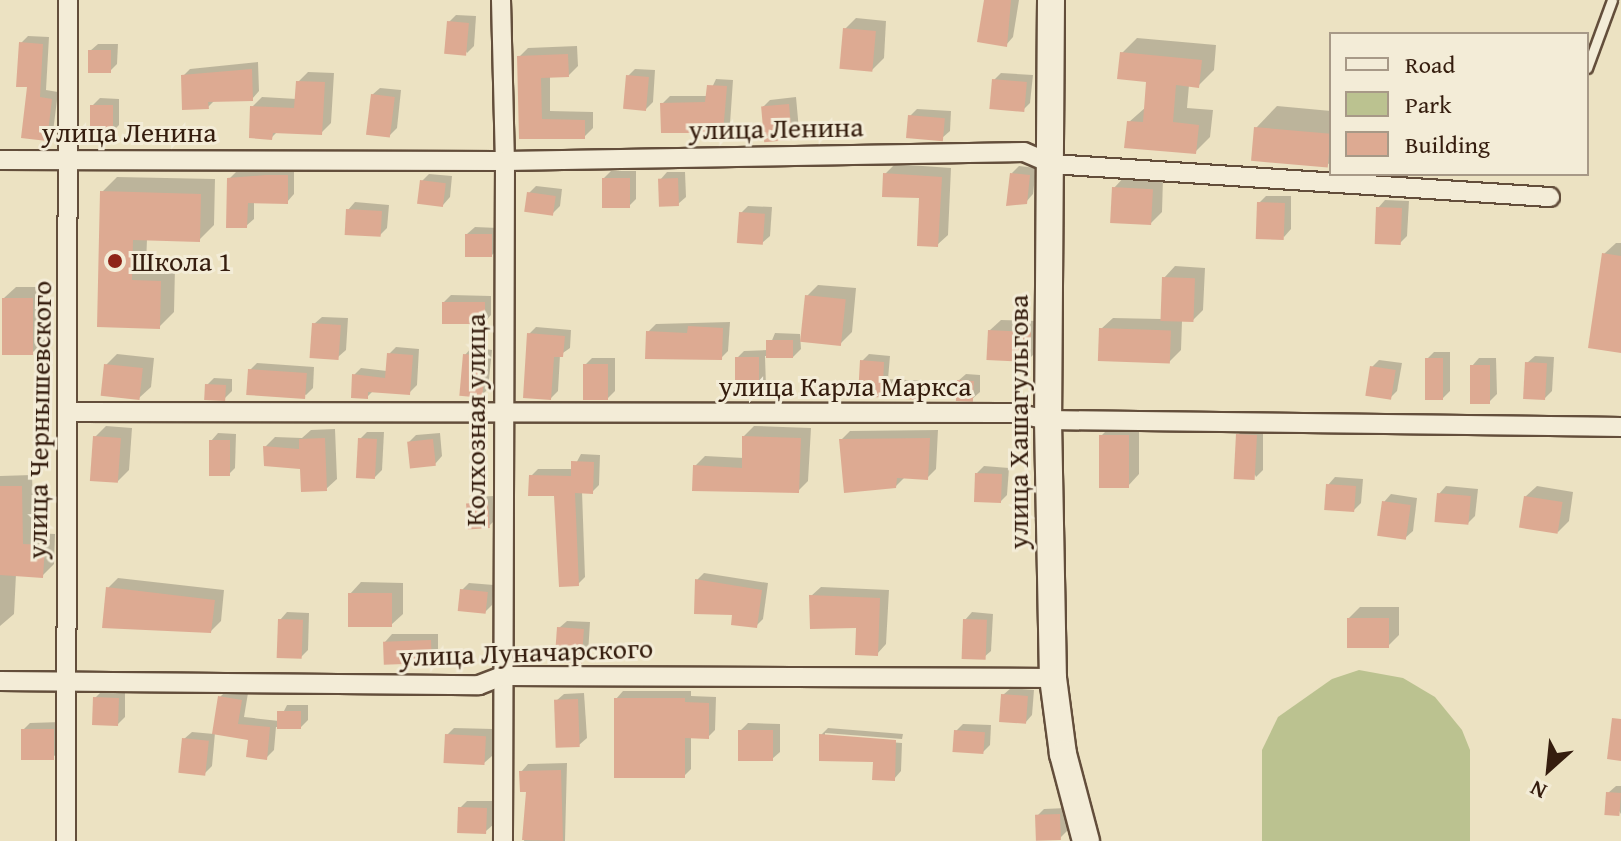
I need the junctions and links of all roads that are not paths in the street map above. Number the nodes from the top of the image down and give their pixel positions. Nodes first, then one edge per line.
1 (68, 0) edge
2 (501, 0) edge
3 (1051, 0) edge
4 (1612, 0) edge
5 (1589, 63) edge
6 (69, 158) junction
7 (0, 160) edge
8 (505, 161) junction
9 (1052, 164) junction
10 (1550, 197) dead end
11 (68, 412) junction
12 (502, 415) junction
13 (1048, 420) junction
14 (1621, 427) edge
15 (503, 676) junction
16 (1053, 678) junction
17 (0, 681) edge
18 (63, 681) junction
19 (66, 841) edge
20 (503, 841) edge
21 (1086, 841) edge

1 - 6 street, улица Чернышевского
2 - 8 street, Колхозная улица
3 - 9 main road, улица Хашагульгова
4 - 5 lane
6 - 7 street, улица Ленина
6 - 8 street, улица Ленина
6 - 11 street, улица Чернышевского
8 - 9 street, улица Ленина
8 - 12 street, Колхозная улица
9 - 10 street, улица Ленина
9 - 13 main road, улица Хашагульгова
11 - 12 street, улица Карла Маркса
11 - 18 street, улица Чернышевского
12 - 13 street, улица Карла Маркса
12 - 15 street, Колхозная улица
13 - 14 street, улица Карла Маркса
13 - 16 main road, улица Хашагульгова
15 - 16 street, улица Луначарского
15 - 18 street, улица Луначарского
15 - 20 street, Колхозная улица
16 - 21 main road, улица Хашагульгова
17 - 18 street, улица Луначарского
18 - 19 street, улица Чернышевского

